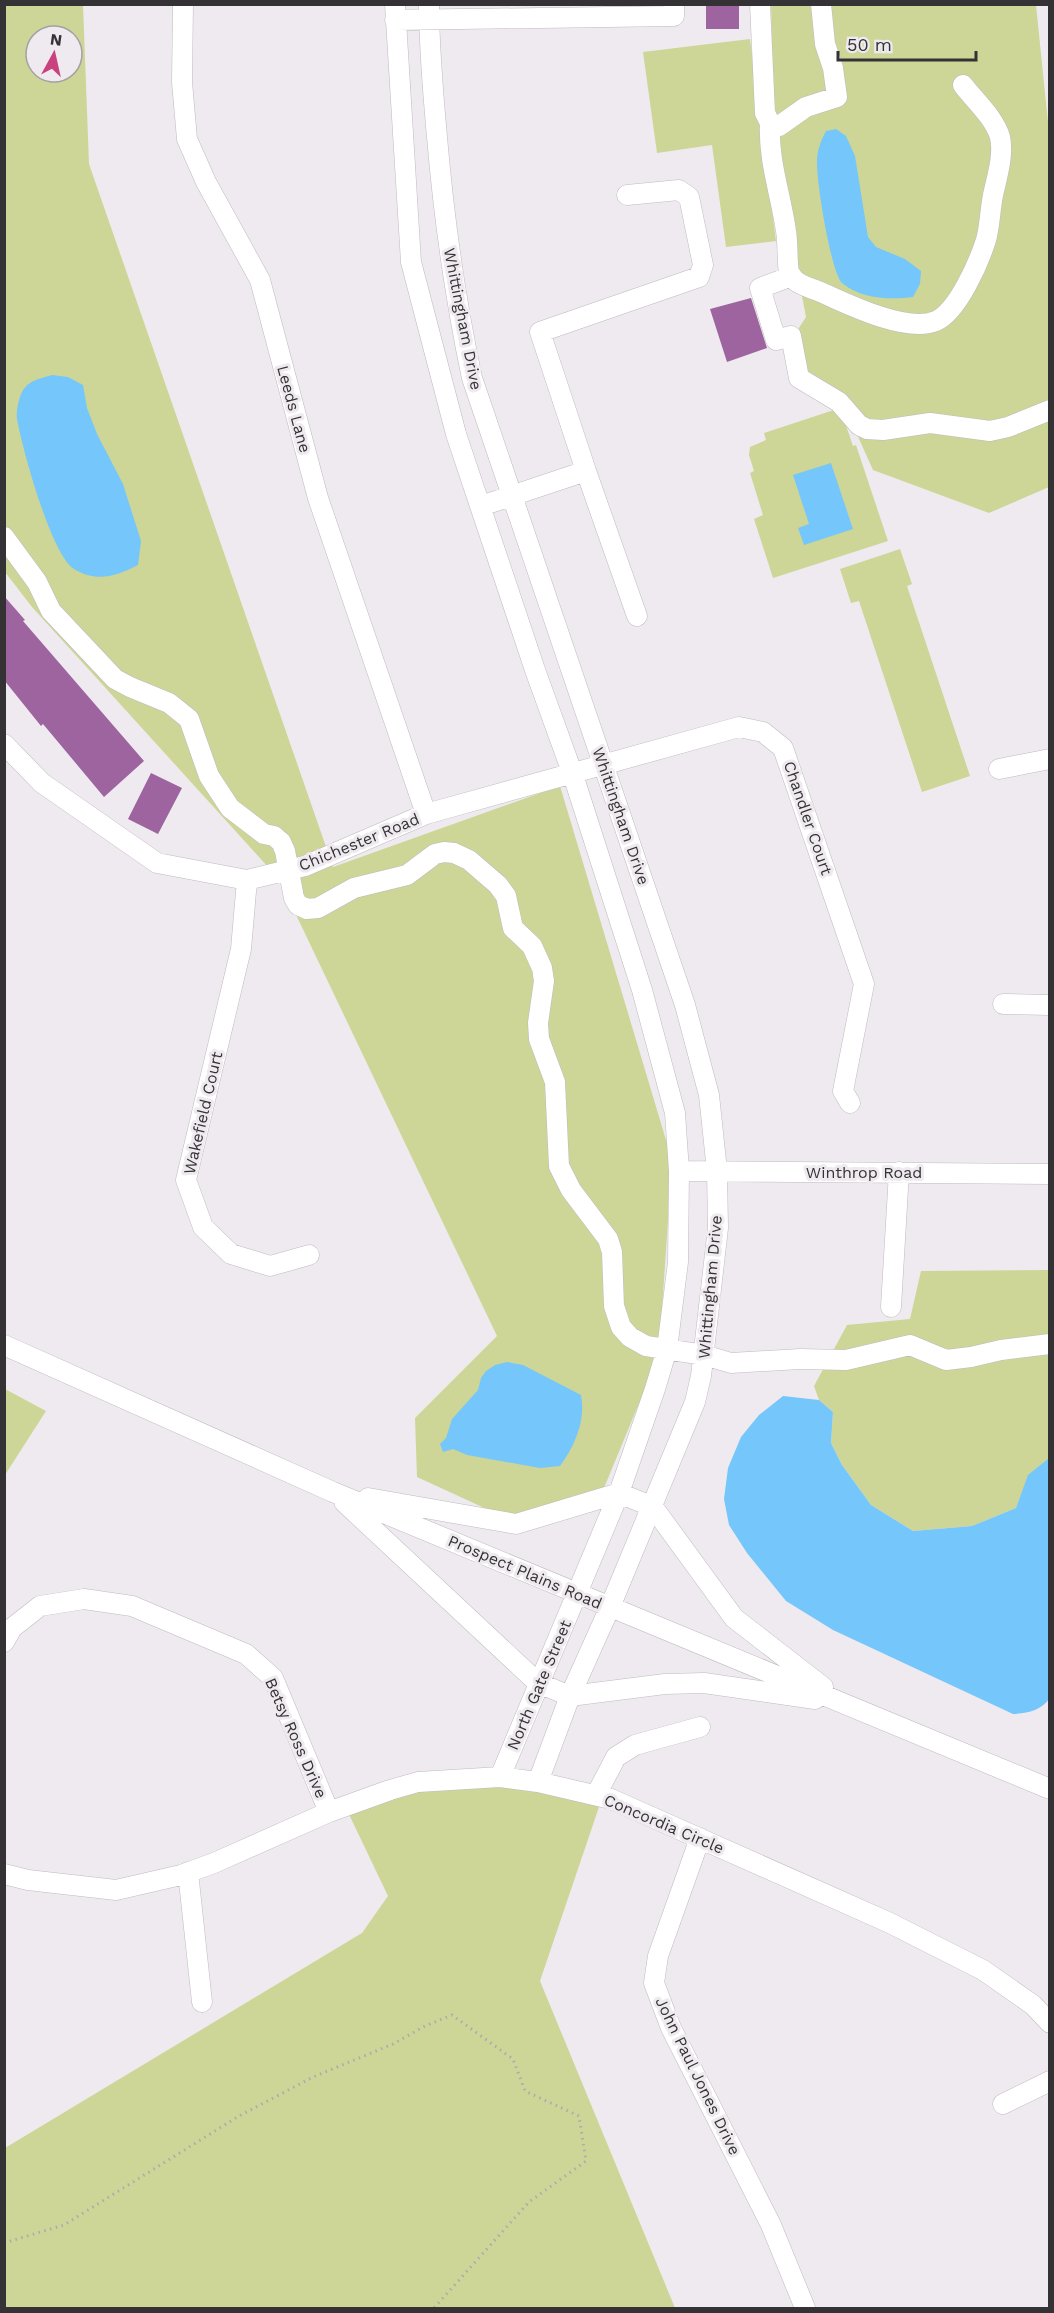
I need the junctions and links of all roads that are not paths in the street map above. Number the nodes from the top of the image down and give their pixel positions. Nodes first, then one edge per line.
1 (183, 4) edge
2 (674, 4) edge
3 (760, 4) edge
4 (821, 4) edge
5 (395, 12) edge
6 (429, 12) edge
7 (963, 85) dead end
8 (770, 123) junction
9 (627, 195) dead end
10 (792, 276) junction
11 (1050, 410) edge
12 (586, 471) junction
13 (510, 496) junction
14 (481, 506) junction
15 (4, 537) edge
16 (637, 616) dead end
17 (4, 744) edge
18 (1050, 759) edge
19 (604, 766) junction
20 (999, 770) dead end
21 (573, 775) junction
22 (426, 814) junction
23 (289, 870) junction
24 (247, 880) junction
25 (1003, 1004) dead end
26 (1050, 1005) edge
27 (850, 1103) dead end
28 (679, 1171) junction
29 (717, 1171) junction
30 (899, 1172) junction
31 (1050, 1174) edge
32 (309, 1256) dead end
33 (891, 1307) dead end
34 (1050, 1344) edge
35 (4, 1345) edge
36 (667, 1349) junction
37 (704, 1355) junction
38 (333, 1492) junction
39 (619, 1493) junction
40 (652, 1508) junction
41 (577, 1593) junction
42 (610, 1607) junction
43 (4, 1642) edge
44 (538, 1683) junction
45 (570, 1696) junction
46 (843, 1703) junction
47 (700, 1727) dead end
48 (500, 1777) junction
49 (538, 1782) junction
50 (1050, 1789) edge
51 (596, 1795) junction
52 (329, 1812) junction
53 (700, 1838) junction
54 (188, 1872) junction
55 (4, 1874) edge
56 (202, 2002) dead end
57 (1050, 2023) edge
58 (1050, 2081) edge
59 (1004, 2104) dead end
60 (805, 2308) edge

1 - 22 street, Leeds Lane
2 - 6 street, Whittingham Drive
3 - 8 street
4 - 8 street
5 - 6 street, Whittingham Drive
5 - 14 street, Whittingham Drive
6 - 13 street, Whittingham Drive
7 - 10 street
8 - 10 street
9 - 12 street
10 - 11 street
12 - 13 street
12 - 16 street
13 - 14 street
13 - 19 street, Whittingham Drive
14 - 21 street, Whittingham Drive
15 - 23 street
17 - 24 street, Chichester Road
18 - 20 street
19 - 21 street, Chandler Court
19 - 27 street, Chandler Court
19 - 29 street, Whittingham Drive
21 - 22 street, Chichester Road
21 - 28 street, Whittingham Drive
22 - 23 street, Chichester Road
23 - 24 street, Chichester Road
23 - 36 street
24 - 32 street, Wakefield Court
25 - 26 street
28 - 29 street, Winthrop Road
28 - 36 street, Whittingham Drive
29 - 30 street, Winthrop Road
29 - 37 street, Whittingham Drive
30 - 31 street, Winthrop Road
30 - 33 street
34 - 37 street
35 - 38 street, Prospect Plains Road
36 - 37 street
36 - 39 street, Whittingham Drive
37 - 40 street, Whittingham Drive
38 - 39 street
38 - 41 street, Prospect Plains Road
38 - 44 street
39 - 40 street
39 - 41 street, Whittingham Drive
40 - 42 street, Whittingham Drive
40 - 46 street
41 - 42 street, Prospect Plains Road
41 - 44 street, North Gate Street
42 - 45 street, North Gate Street
42 - 46 street, Prospect Plains Road
43 - 52 street, Betsy Ross Drive
44 - 45 street
44 - 48 street, North Gate Street
45 - 46 street
45 - 49 street, North Gate Street
46 - 50 street, Prospect Plains Road
47 - 51 street
48 - 49 street, Concordia Circle
48 - 52 street, Concordia Circle
49 - 51 street, Concordia Circle
51 - 53 street, Concordia Circle
52 - 54 street, Concordia Circle
53 - 57 street, Concordia Circle
53 - 60 street, John Paul Jones Drive
54 - 55 street, Concordia Circle
54 - 56 street
58 - 59 street

